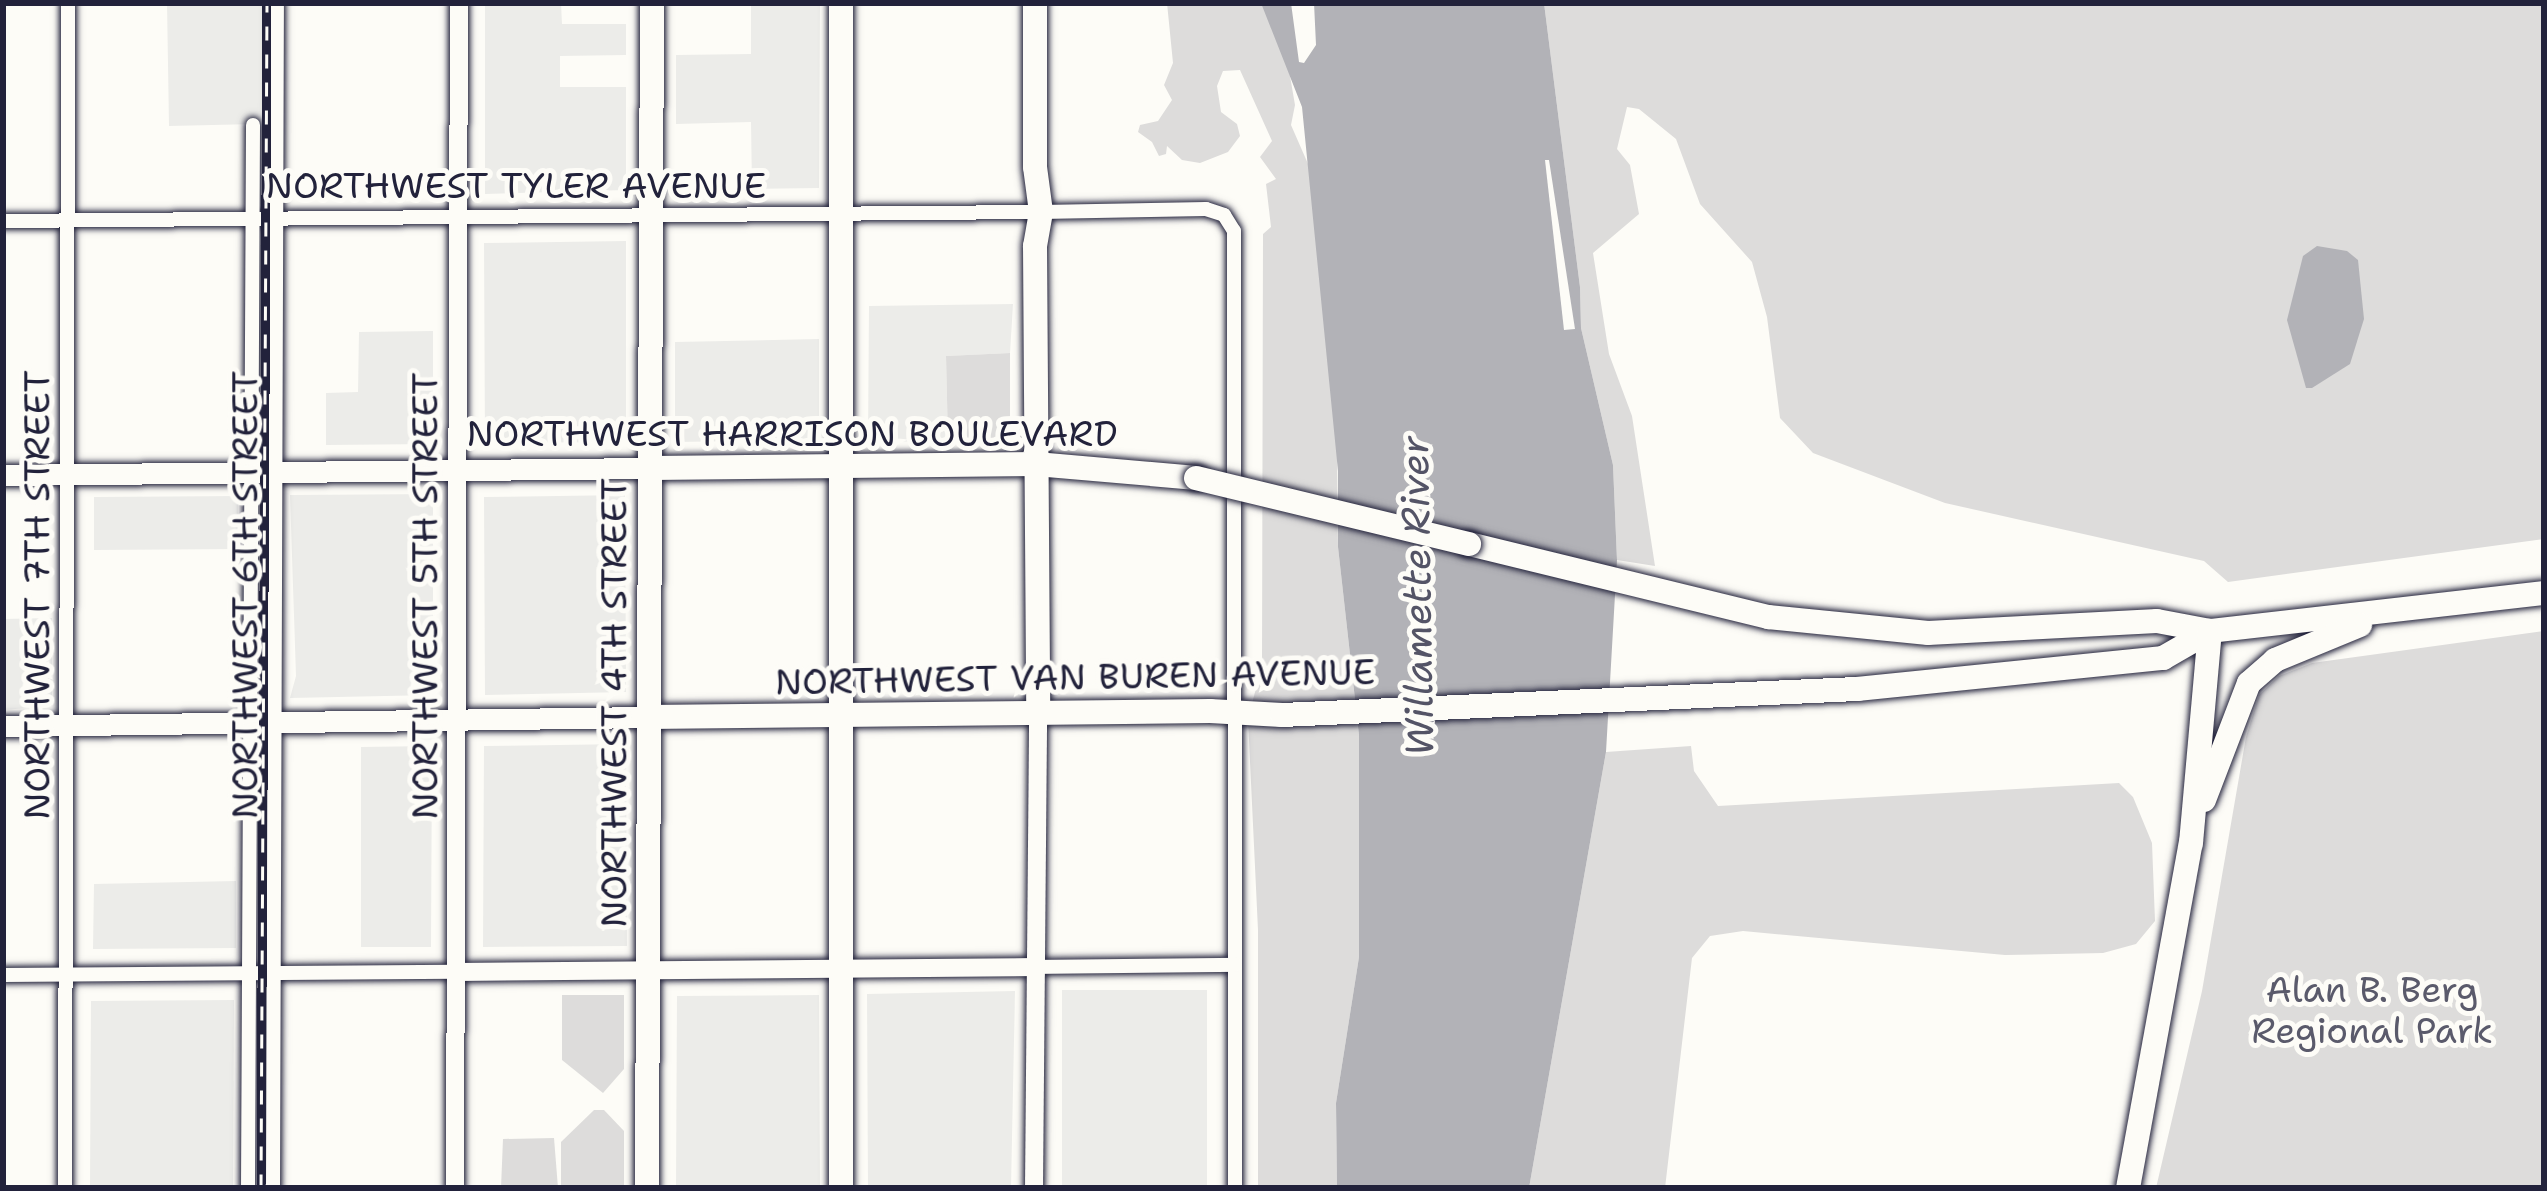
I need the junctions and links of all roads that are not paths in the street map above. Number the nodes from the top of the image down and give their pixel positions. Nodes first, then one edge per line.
1 (68, 3) edge
2 (278, 3) edge
3 (460, 3) edge
4 (652, 3) edge
5 (842, 3) edge
6 (1035, 3) edge
7 (253, 124) dead end
8 (1035, 212) junction
9 (841, 214) junction
10 (458, 216) junction
11 (653, 216) junction
12 (277, 217) junction
13 (253, 218) junction
14 (3, 221) edge
15 (70, 221) junction
16 (1036, 464) junction
17 (842, 467) junction
18 (652, 468) junction
19 (458, 469) junction
20 (252, 472) junction
21 (276, 472) junction
22 (67, 474) junction
23 (3, 475) edge
24 (2544, 593) edge
25 (2378, 615) junction
26 (2210, 631) junction
27 (1038, 716) junction
28 (842, 717) junction
29 (648, 718) junction
30 (458, 719) junction
31 (249, 722) junction
32 (275, 722) junction
33 (65, 724) junction
34 (3, 726) edge
35 (1234, 732) junction
36 (2191, 843) junction
37 (1235, 965) junction
38 (1036, 967) junction
39 (842, 969) junction
40 (648, 970) junction
41 (456, 972) junction
42 (64, 975) junction
43 (251, 975) junction
44 (273, 975) junction
45 (3, 976) edge
46 (64, 1188) edge
47 (248, 1188) edge
48 (273, 1188) edge
49 (454, 1188) edge
50 (647, 1188) edge
51 (841, 1188) edge
52 (1034, 1188) edge
53 (1235, 1188) edge
54 (2128, 1188) edge

1 - 15 street, NORTHWEST 7TH STREET
2 - 12 street, NORTHWEST 6TH STREET
3 - 10 street, NORTHWEST 5TH STREET
4 - 11 highway, NORTHWEST 4TH STREET
5 - 9 highway
6 - 8 highway
7 - 13 street, NORTHWEST 6TH STREET
8 - 9 street, NORTHWEST TYLER AVENUE
8 - 16 highway
8 - 35 street, NORTHWEST TYLER AVENUE
9 - 11 street, NORTHWEST TYLER AVENUE
9 - 17 highway
10 - 11 street, NORTHWEST TYLER AVENUE
10 - 12 street, NORTHWEST TYLER AVENUE
10 - 19 street, NORTHWEST 5TH STREET
11 - 18 highway, NORTHWEST 4TH STREET
12 - 13 street, NORTHWEST TYLER AVENUE
12 - 21 street, NORTHWEST 6TH STREET
13 - 15 street, NORTHWEST TYLER AVENUE
13 - 20 street, NORTHWEST 6TH STREET
14 - 15 street, NORTHWEST TYLER AVENUE
15 - 22 street, NORTHWEST 7TH STREET
16 - 17 highway, NORTHWEST HARRISON BOULEVARD
16 - 26 highway, NORTHWEST HARRISON BOULEVARD, bridge
16 - 27 highway
17 - 18 highway, NORTHWEST HARRISON BOULEVARD
17 - 28 highway
18 - 19 main road, NORTHWEST HARRISON BOULEVARD
18 - 29 highway, NORTHWEST 4TH STREET
19 - 21 main road, NORTHWEST HARRISON BOULEVARD
19 - 30 street, NORTHWEST 5TH STREET
20 - 21 main road, NORTHWEST HARRISON BOULEVARD
20 - 22 main road, NORTHWEST HARRISON BOULEVARD
20 - 31 street, NORTHWEST 6TH STREET
21 - 32 street, NORTHWEST 6TH STREET
22 - 23 main road, NORTHWEST HARRISON BOULEVARD
22 - 33 street, NORTHWEST 7TH STREET
24 - 25 highway
25 - 26 highway
25 - 36 highway
26 - 35 highway, NORTHWEST VAN BUREN AVENUE
26 - 36 highway
27 - 28 highway, NORTHWEST VAN BUREN AVENUE
27 - 35 highway, NORTHWEST VAN BUREN AVENUE
27 - 38 street
28 - 29 highway, NORTHWEST VAN BUREN AVENUE
28 - 39 highway
29 - 30 main road, NORTHWEST VAN BUREN AVENUE
29 - 40 highway, NORTHWEST 4TH STREET
30 - 32 main road, NORTHWEST VAN BUREN AVENUE
30 - 41 street, NORTHWEST 5TH STREET
31 - 32 main road, NORTHWEST VAN BUREN AVENUE
31 - 33 main road, NORTHWEST VAN BUREN AVENUE
31 - 43 street, NORTHWEST 6TH STREET
32 - 44 street, NORTHWEST 6TH STREET
33 - 34 main road, NORTHWEST VAN BUREN AVENUE
33 - 42 street, NORTHWEST 7TH STREET
35 - 37 street
36 - 54 highway
37 - 38 street
37 - 53 street
38 - 39 street
38 - 52 street
39 - 40 street
39 - 51 highway
40 - 41 street
40 - 50 highway, NORTHWEST 4TH STREET
41 - 44 street
41 - 49 street, NORTHWEST 5TH STREET
42 - 43 street
42 - 45 street
42 - 46 street, NORTHWEST 7TH STREET
43 - 44 street
43 - 47 street, NORTHWEST 6TH STREET
44 - 48 street, NORTHWEST 6TH STREET

